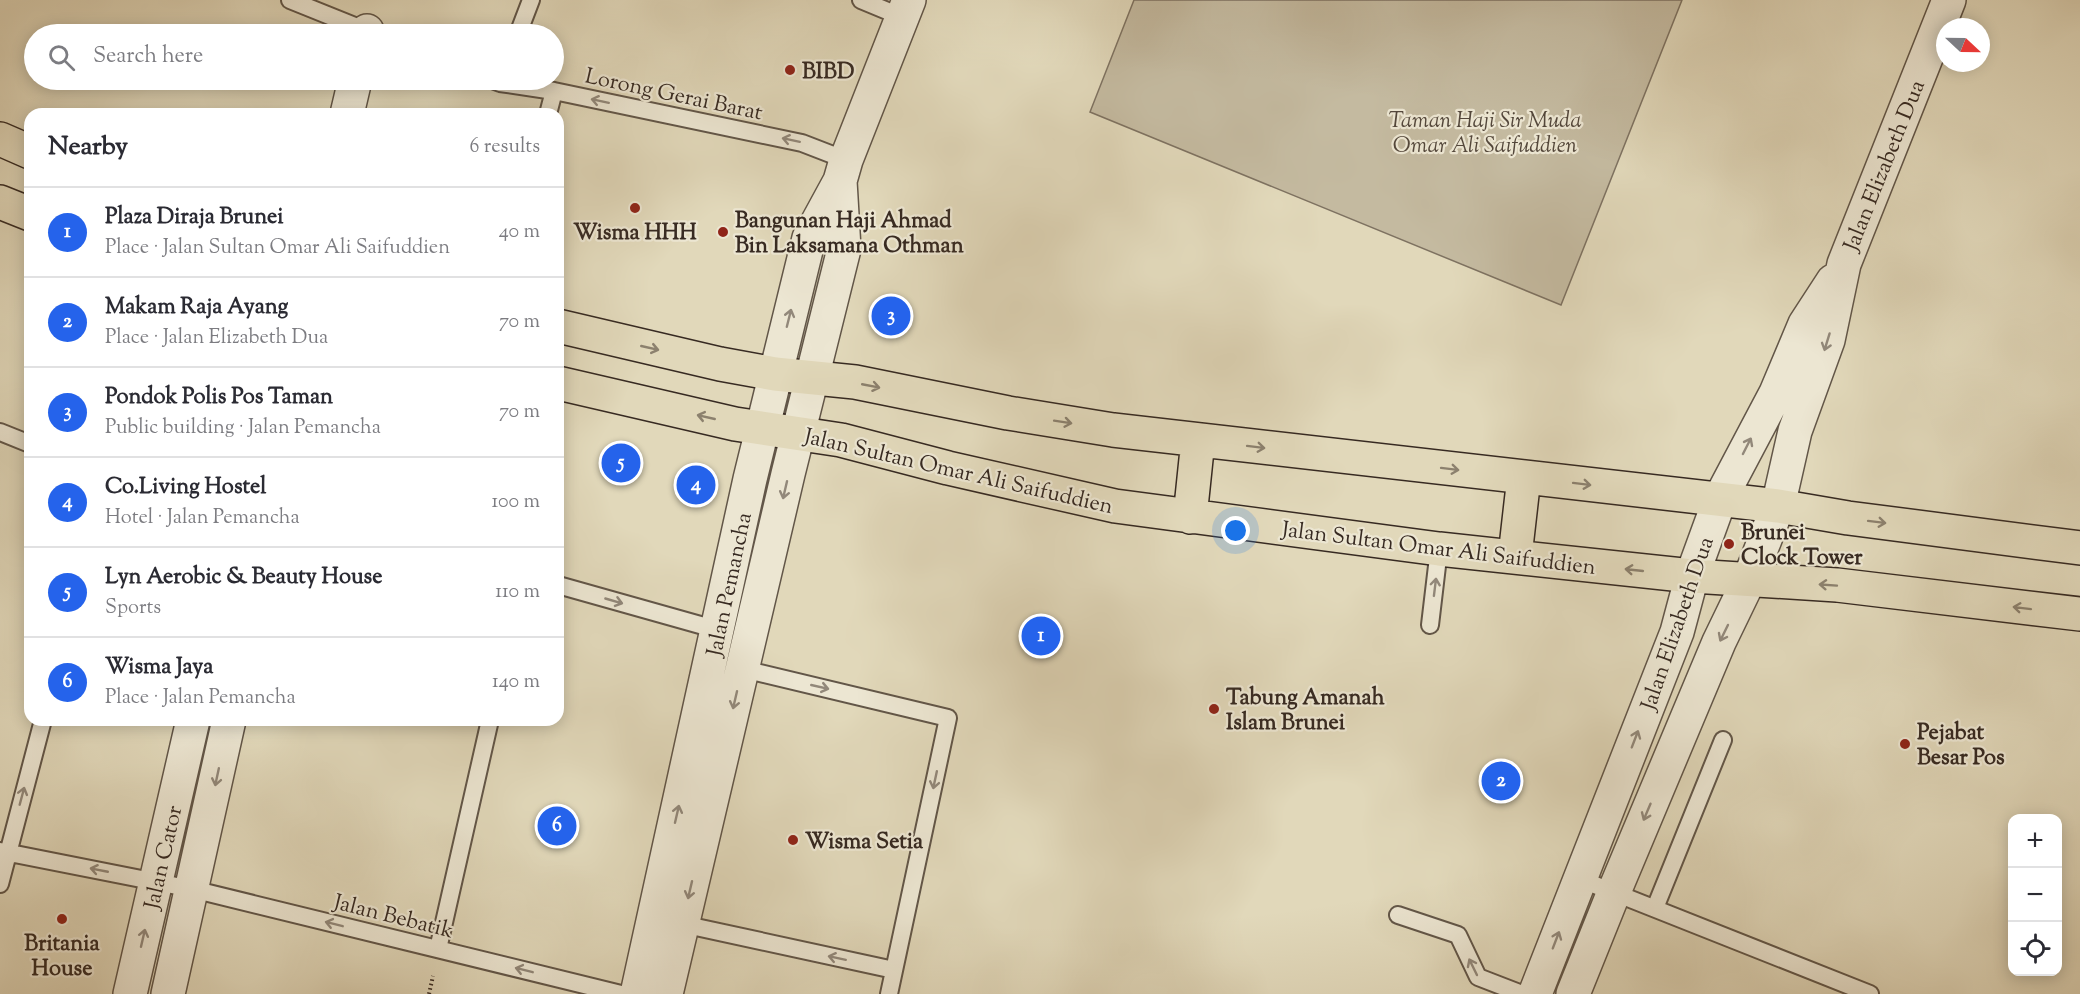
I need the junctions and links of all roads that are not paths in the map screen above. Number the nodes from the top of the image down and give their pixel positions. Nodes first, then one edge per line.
1 (290, 0) edge
2 (531, 0) edge
3 (861, 0) edge
4 (1949, 0) edge
5 (905, 8) edge
6 (348, 24) edge
7 (522, 24) edge
8 (353, 90) edge
9 (548, 90) edge
10 (554, 91) junction
11 (349, 108) edge
12 (550, 108) edge
13 (0, 139) edge
14 (24, 149) edge
15 (843, 170) junction
16 (0, 202) edge
17 (24, 212) edge
18 (1844, 264) junction
19 (564, 327) edge
20 (775, 374) junction
21 (813, 378) junction
22 (564, 384) edge
23 (763, 428) junction
24 (0, 432) edge
25 (798, 433) junction
26 (1198, 440) junction
27 (24, 442) edge
28 (1524, 477) junction
29 (1720, 499) junction
30 (1778, 506) junction
31 (1190, 517) junction
32 (2080, 548) edge
33 (1439, 549) junction
34 (1515, 556) junction
35 (1692, 576) junction
36 (1749, 580) junction
37 (564, 587) edge
38 (2080, 614) edge
39 (1431, 626) dead end
40 (718, 630) junction
41 (742, 669) junction
42 (41, 726) edge
43 (192, 726) edge
44 (228, 726) edge
45 (489, 726) edge
46 (1722, 740) dead end
47 (4, 852) edge
48 (1580, 879) junction
49 (156, 881) junction
50 (0, 884) edge
51 (192, 889) junction
52 (1614, 892) junction
53 (1655, 908) junction
54 (1398, 915) dead end
55 (682, 924) junction
56 (438, 949) junction
57 (894, 970) junction
58 (130, 994) edge
59 (168, 994) edge
60 (621, 994) edge
61 (637, 994) edge
62 (666, 994) edge
63 (889, 994) edge
64 (1522, 994) edge
65 (1534, 994) edge
66 (1574, 994) edge
67 (1870, 994) edge

1 - 6 lane
2 - 7 lane
3 - 5 lane
4 - 18 street, Jalan Elizabeth Dua
5 - 15 street, Jalan Pemancha
8 - 11 street
9 - 10 lane, Lorong Gerai Barat
10 - 12 lane
15 -> 10 lane, Lorong Gerai Barat
13 - 14 main road
20 -> 15 street, Jalan Pemancha
15 - 21 street, Jalan Pemancha
16 - 17 main road
29 -> 18 street, Jalan Elizabeth Dua
18 -> 30 street, Jalan Elizabeth Dua
19 -> 20 main road
20 - 21 main road
20 - 23 street, Jalan Pemancha
21 - 25 street, Jalan Pemancha
21 -> 26 main road
23 -> 22 main road, Jalan Sultan Omar Ali Saifuddien
23 - 25 main road, Jalan Sultan Omar Ali Saifuddien
23 - 40 street, Jalan Pemancha
24 - 27 lane
25 - 31 main road, Jalan Sultan Omar Ali Saifuddien
25 -> 41 street, Jalan Pemancha
26 -> 28 main road
26 - 31 main road
28 -> 29 main road
28 - 34 main road
29 - 30 main road
29 - 35 street, Jalan Elizabeth Dua
30 -> 32 main road
30 - 36 street, Jalan Elizabeth Dua
31 - 33 main road, Jalan Sultan Omar Ali Saifuddien
33 - 34 main road, Jalan Sultan Omar Ali Saifuddien
39 -> 33 lane
35 -> 34 main road, Jalan Sultan Omar Ali Saifuddien
35 - 36 main road, Jalan Sultan Omar Ali Saifuddien
48 -> 35 street, Jalan Elizabeth Dua
38 -> 36 main road, Jalan Sultan Omar Ali Saifuddien
36 -> 52 street, Jalan Elizabeth Dua
37 -> 40 lane
61 -> 40 street, Jalan Pemancha
41 -> 55 street, Jalan Pemancha
41 -> 57 lane
47 -> 42 lane
43 - 49 street, Jalan Cator
44 -> 51 street, Jalan Cator
45 - 56 lane
46 - 53 lane
49 -> 47 lane, Jalan Bebatik
47 - 50 lane
48 - 52 lane
65 -> 48 street, Jalan Elizabeth Dua
49 - 51 lane, Jalan Bebatik
58 -> 49 street, Jalan Cator
56 -> 51 lane, Jalan Bebatik
51 - 59 street, Jalan Cator
52 - 53 lane
52 - 66 street, Jalan Elizabeth Dua
53 - 67 lane
64 -> 54 lane
57 -> 55 lane
55 - 62 street, Jalan Pemancha
60 -> 56 lane, Jalan Bebatik
57 - 63 lane

